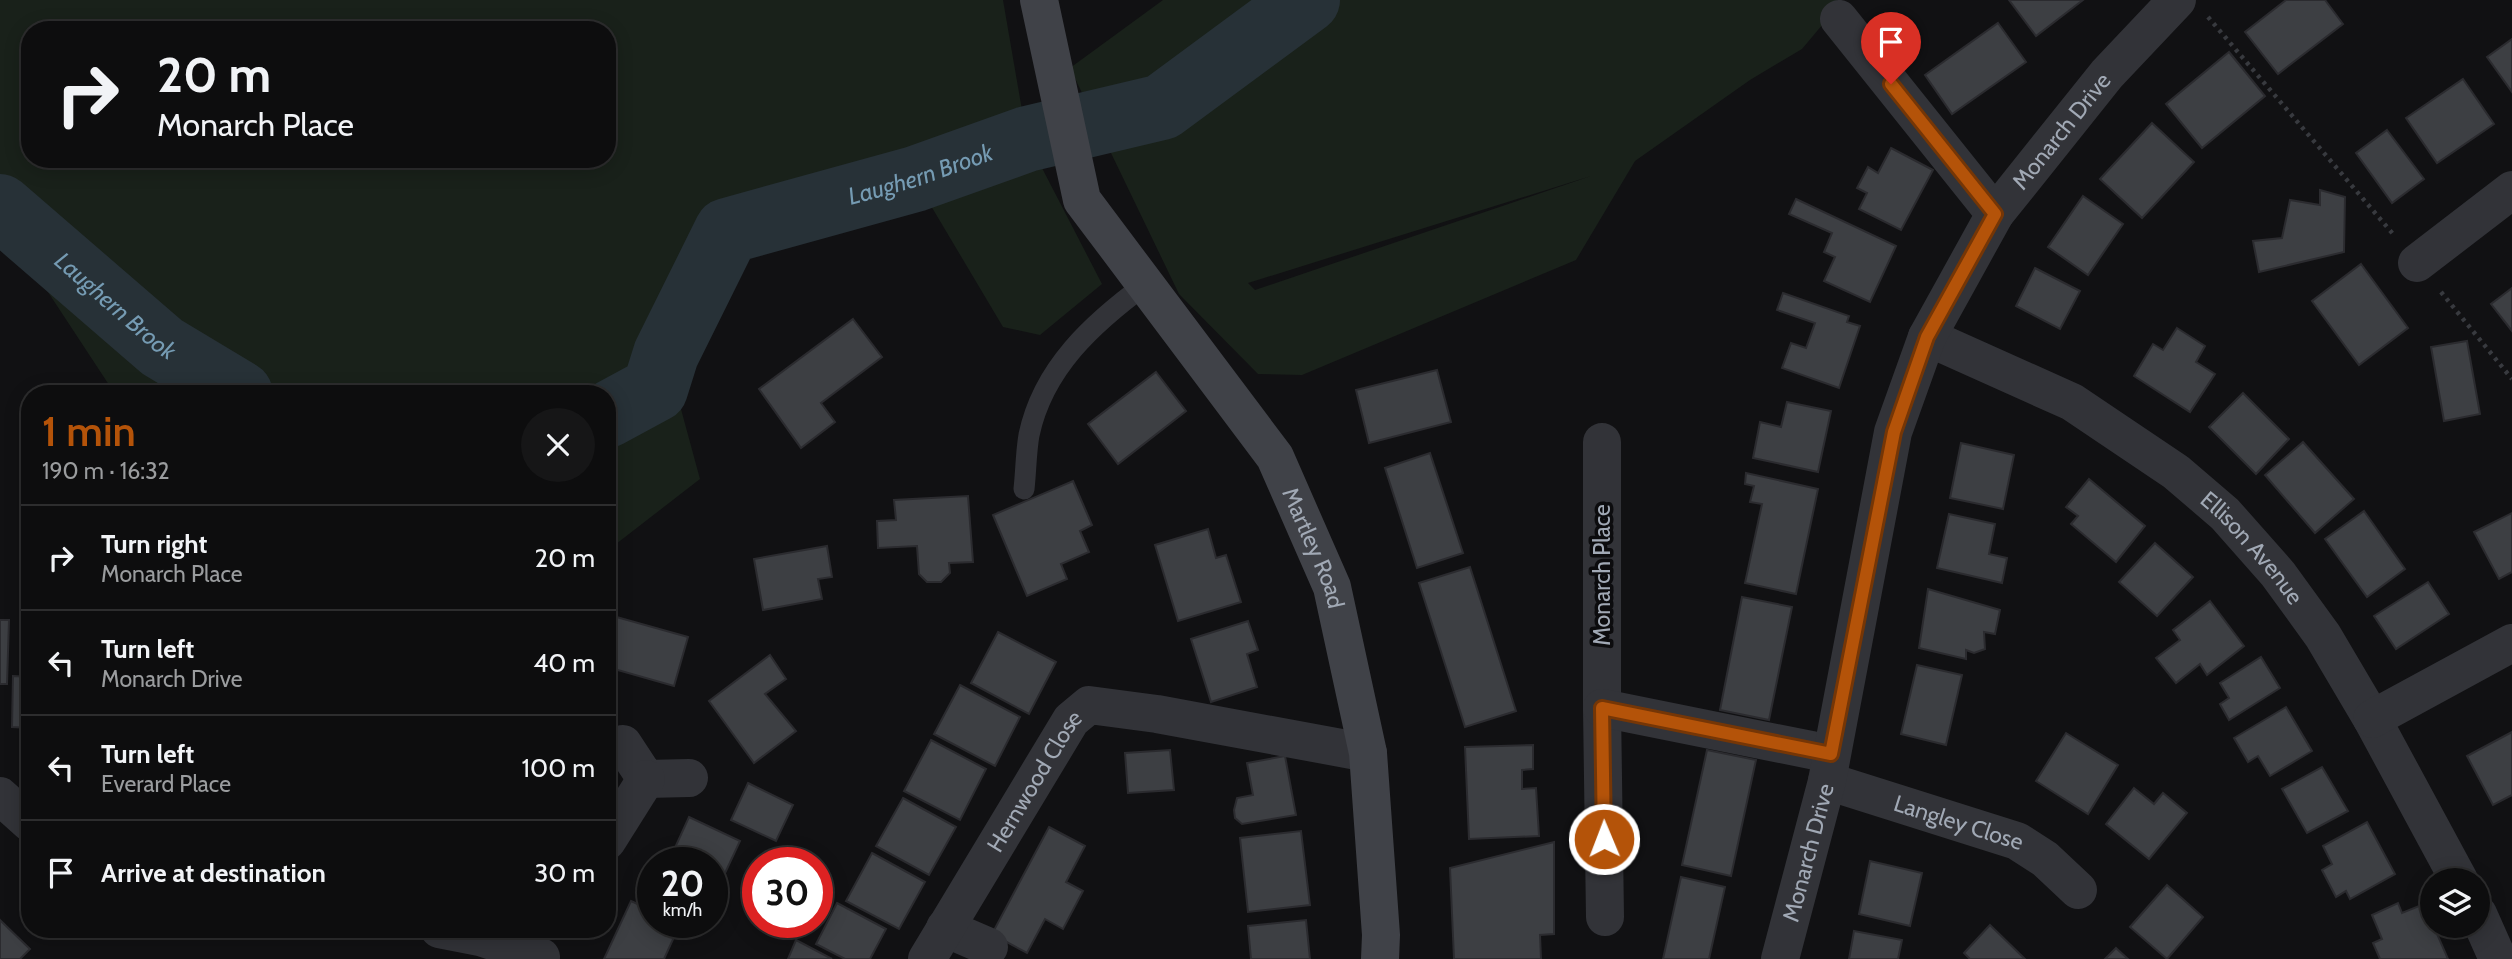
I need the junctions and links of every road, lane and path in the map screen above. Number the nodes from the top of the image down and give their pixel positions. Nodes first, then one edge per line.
1 (1039, 0) edge
2 (2190, 5) edge
3 (1839, 19) dead end
4 (2512, 190) edge
5 (1995, 214) junction
6 (2417, 263) junction
7 (1146, 284) junction
8 (1927, 337) junction
9 (2512, 379) edge
10 (1602, 442) dead end
11 (1024, 489) dead end
12 (2512, 643) edge
13 (1602, 708) junction
14 (2372, 719) junction
15 (622, 744) dead end
16 (1368, 752) junction
17 (1829, 767) junction
18 (690, 778) dead end
19 (646, 779) junction
20 (0, 796) edge
21 (21, 815) edge
22 (616, 827) edge
23 (2453, 868) edge
24 (2078, 890) dead end
25 (1605, 917) dead end
26 (486, 938) edge
27 (2489, 938) edge
28 (936, 944) edge
29 (989, 947) dead end
30 (546, 948) edge
31 (1380, 959) edge
32 (1780, 959) edge
33 (2498, 959) edge

1 - 7 main road, Martley Road
2 - 5 street, Monarch Drive
2 - 6 path
3 - 5 street
4 - 6 street
5 - 8 street, Monarch Drive
6 - 9 path
7 - 11 lane
7 - 16 main road, Martley Road
8 - 14 street, Ellison Avenue
8 - 17 street, Monarch Drive
10 - 13 street, Monarch Place
12 - 14 street
13 - 17 street
13 - 25 street, Monarch Place
14 - 23 street, Ellison Avenue
15 - 19 street
16 - 28 street, Hernwood Close
16 - 31 main road, Martley Road
17 - 24 street, Langley Close
17 - 32 street, Monarch Drive
18 - 19 street
19 - 22 street
20 - 21 street
26 - 30 street
27 - 33 street
28 - 29 street

